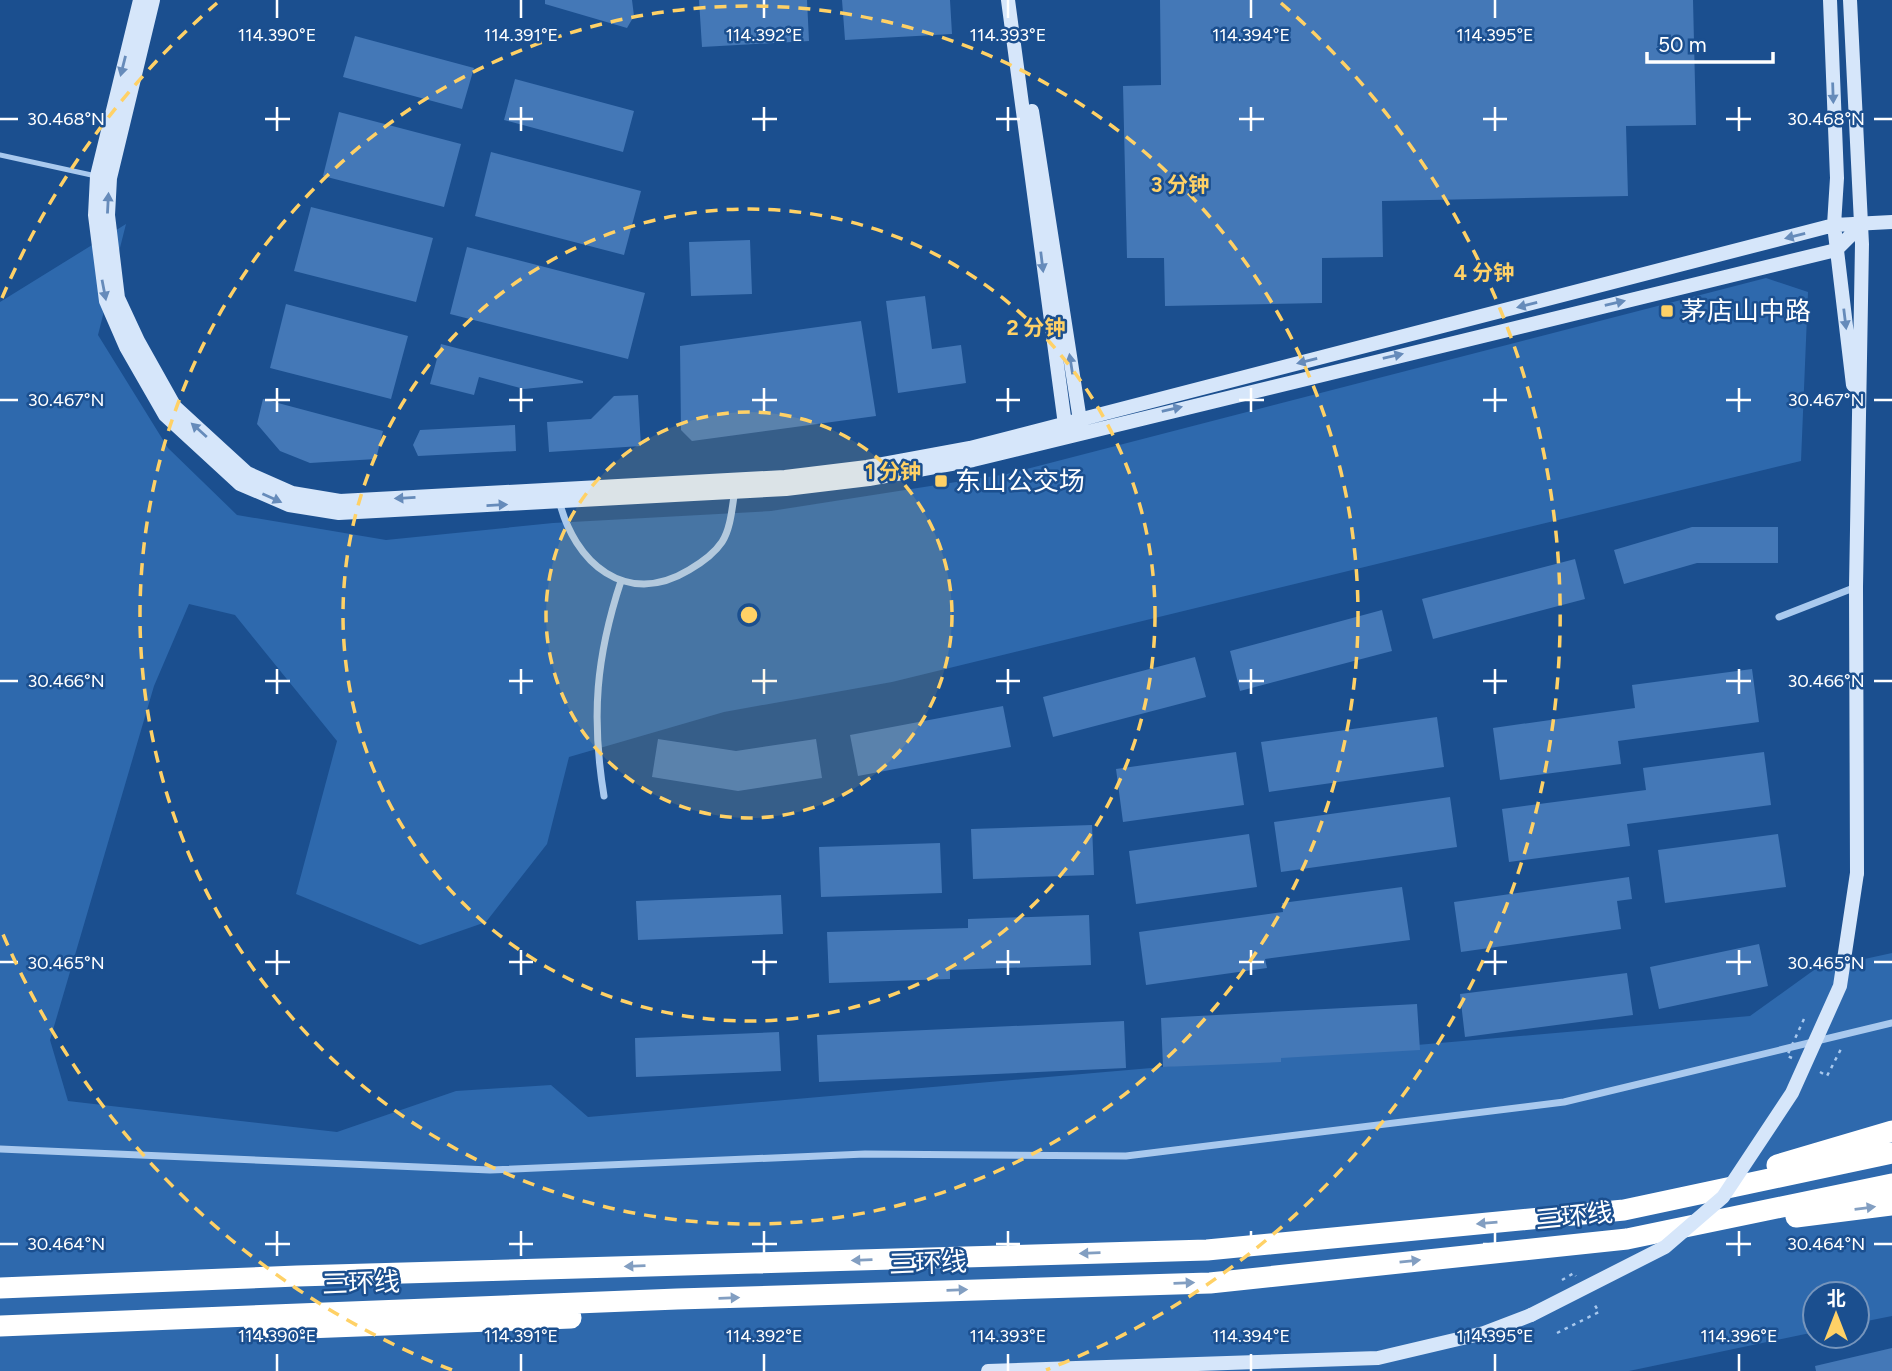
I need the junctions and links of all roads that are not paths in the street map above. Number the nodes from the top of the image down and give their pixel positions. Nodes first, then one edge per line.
1 (140, 0) edge
2 (153, 0) edge
3 (1008, 0) edge
4 (1016, 0) edge
5 (1829, 0) edge
6 (1850, 0) edge
7 (0, 155) edge
8 (103, 177) junction
9 (1892, 222) edge
10 (1862, 224) junction
11 (1835, 225) junction
12 (1836, 250) junction
13 (1081, 426) junction
14 (1065, 430) junction
15 (1859, 439) junction
16 (735, 485) junction
17 (559, 495) junction
18 (621, 581) junction
19 (1856, 587) junction
20 (1779, 617) dead end
21 (604, 796) dead end
22 (1892, 1023) edge
23 (1892, 1131) edge
24 (0, 1149) edge
25 (1892, 1153) edge
26 (1892, 1184) edge
27 (1892, 1205) edge
28 (1624, 1210) junction
29 (1627, 1239) junction
30 (0, 1275) edge
31 (297, 1276) junction
32 (0, 1288) edge
33 (2, 1336) edge
34 (989, 1371) edge

1 -> 8 street
2 - 8 street
3 -> 14 street
13 -> 4 street
5 -> 11 street
6 - 10 street
7 - 8 lane
8 - 17 street
9 - 10 street
10 - 11 street
10 - 12 street
10 - 15 street
11 - 12 street
11 -> 13 street
13 -> 12 street
12 -> 15 street
13 - 14 street
14 - 16 street
15 - 19 street
16 - 17 street
16 - 18 street
17 - 18 street
18 - 21 street
19 - 20 street
19 - 34 street, bridge
22 - 24 street
23 - 28 highway
25 - 28 highway, 三环线
26 - 29 highway, 三环线
29 -> 27 highway
28 -> 31 highway, 三环线
33 -> 29 highway, 三环线
30 - 31 highway
31 - 32 highway, 三环线

